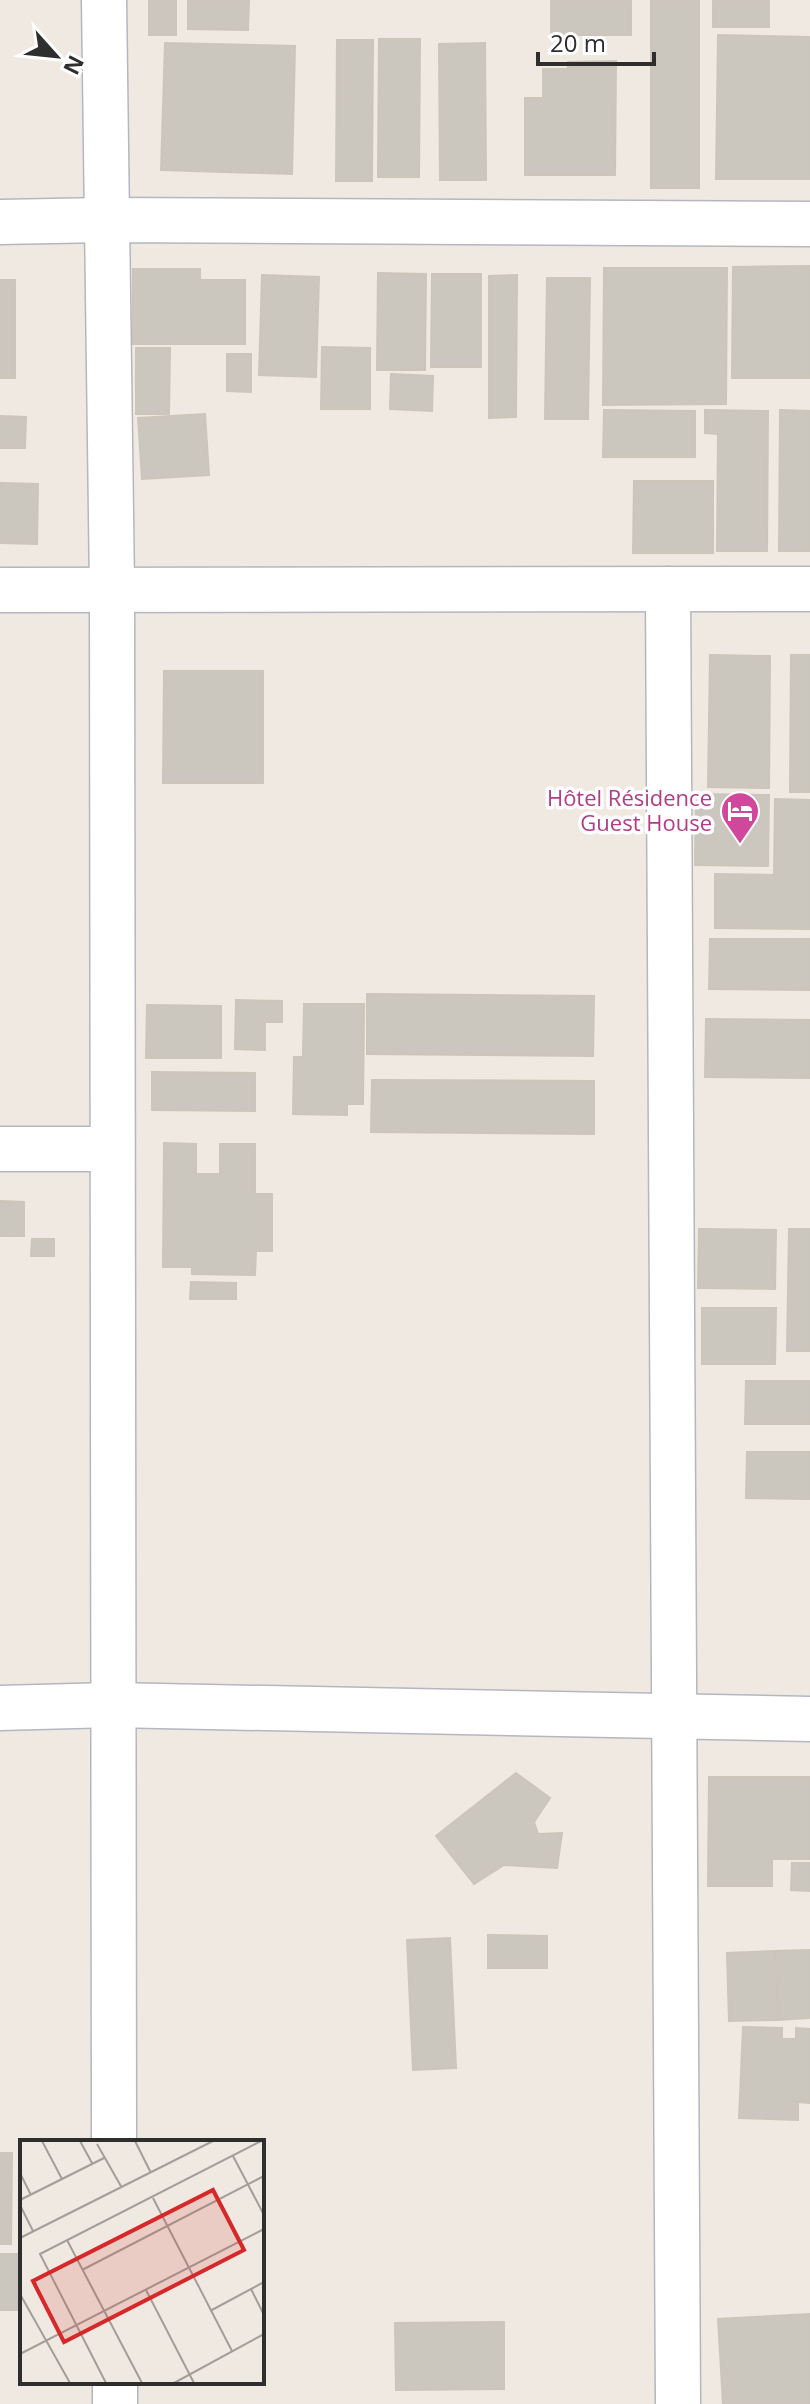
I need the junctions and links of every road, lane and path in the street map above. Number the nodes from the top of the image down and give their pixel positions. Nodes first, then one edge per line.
1 (104, 0) edge
2 (105, 220) junction
3 (0, 222) edge
4 (810, 224) edge
5 (112, 588) junction
6 (668, 589) junction
7 (810, 589) edge
8 (0, 590) edge
9 (0, 1149) edge
10 (111, 1149) junction
11 (112, 1705) junction
12 (0, 1708) edge
13 (674, 1717) junction
14 (810, 1719) edge
15 (114, 2140) edge
16 (678, 2404) edge

1 - 2 street
2 - 3 street
2 - 4 street
2 - 5 street
5 - 6 street
5 - 8 street
5 - 10 street
6 - 7 street
6 - 13 street
9 - 10 street
10 - 11 street
11 - 12 street
11 - 13 street
11 - 15 street
13 - 14 street
13 - 16 street

